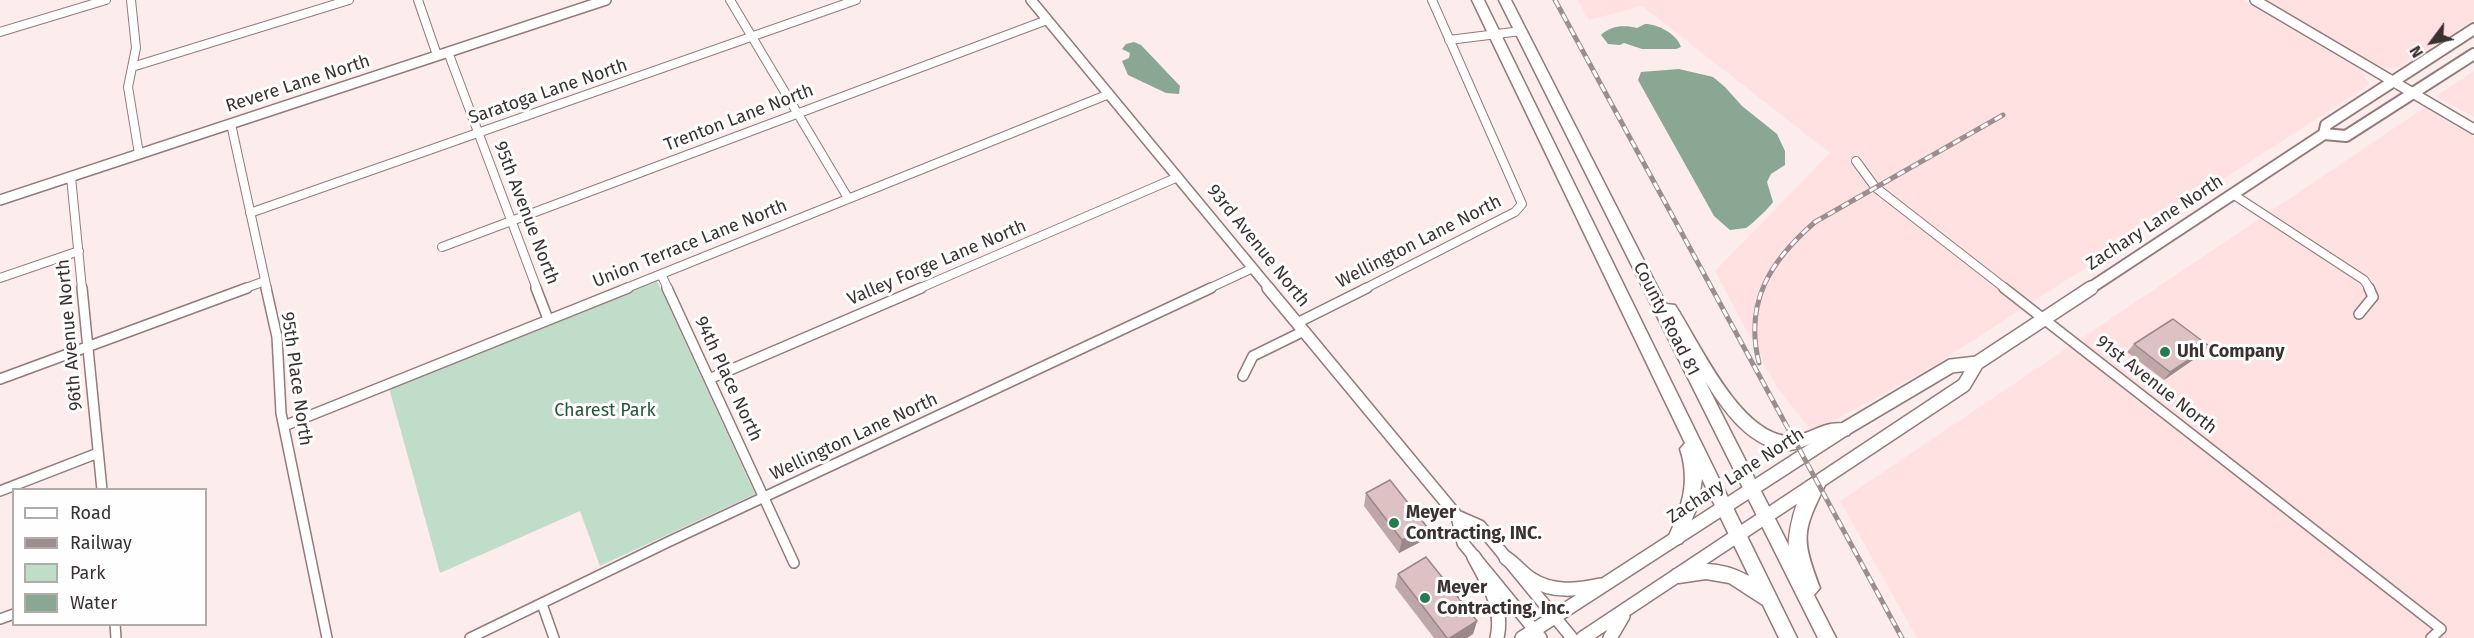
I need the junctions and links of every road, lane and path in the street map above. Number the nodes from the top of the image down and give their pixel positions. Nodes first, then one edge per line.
1 (106, 0) edge
2 (131, 0) edge
3 (349, 0) edge
4 (418, 0) edge
5 (606, 0) edge
6 (730, 0) edge
7 (856, 0) edge
8 (1031, 0) edge
9 (1432, 0) edge
10 (1478, 0) edge
11 (1505, 0) edge
12 (2254, 0) edge
13 (1047, 20) junction
14 (2474, 29) edge
15 (1521, 31) junction
16 (0, 32) edge
17 (1495, 35) junction
18 (752, 36) junction
19 (1449, 40) junction
20 (448, 52) junction
21 (2474, 54) edge
22 (437, 55) junction
23 (132, 67) junction
24 (2391, 81) junction
25 (2411, 93) junction
26 (1109, 94) junction
27 (798, 114) junction
28 (231, 124) junction
29 (2474, 129) edge
30 (478, 133) junction
31 (2324, 135) junction
32 (139, 154) junction
33 (1856, 161) dead end
34 (71, 177) junction
35 (1178, 177) junction
36 (2234, 195) junction
37 (848, 198) junction
38 (0, 200) edge
39 (250, 213) junction
40 (511, 221) junction
41 (442, 247) dead end
42 (79, 251) junction
43 (1634, 256) junction
44 (1253, 268) junction
45 (662, 274) junction
46 (0, 278) edge
47 (265, 281) junction
48 (2359, 314) dead end
49 (548, 319) junction
50 (2045, 319) junction
51 (1301, 327) junction
52 (88, 346) junction
53 (1646, 350) junction
54 (1977, 363) junction
55 (1243, 376) dead end
56 (0, 379) edge
57 (709, 379) junction
58 (284, 426) junction
59 (1843, 430) junction
60 (98, 453) junction
61 (1818, 483) junction
62 (102, 488) edge
63 (1751, 488) junction
64 (0, 491) edge
65 (764, 497) junction
66 (1725, 507) junction
67 (1456, 516) junction
68 (1765, 516) junction
69 (1738, 536) junction
70 (1676, 538) junction
71 (1474, 557) junction
72 (1506, 558) junction
73 (794, 563) dead end
74 (1679, 575) junction
75 (1610, 582) junction
76 (1770, 601) junction
77 (542, 604) junction
78 (1633, 605) junction
79 (1555, 618) junction
80 (1533, 635) edge
81 (327, 638) edge
82 (470, 638) edge
83 (554, 638) edge
84 (1497, 638) edge
85 (1572, 638) edge
86 (1584, 638) edge
87 (1610, 638) edge
88 (1788, 638) edge
89 (1829, 638) edge
90 (2431, 638) edge

1 - 16 street
2 - 23 street
3 - 23 street
4 - 22 street
5 - 20 street, Revere Lane North
6 - 18 street
7 - 18 street, Saratoga Lane North
8 - 13 street, 93rd Avenue North
9 - 19 street, Wellington Lane North
10 - 17 highway, County Road 81
11 - 15 highway, County Road 81
12 - 24 street
13 - 26 street, 93rd Avenue North
13 - 27 street, Trenton Lane North
14 - 24 main road, Zachary Lane North
15 - 17 street
15 - 43 highway, County Road 81
17 - 19 street
17 - 53 highway, County Road 81
18 - 27 street
18 - 30 street, Saratoga Lane North
19 - 51 street, Wellington Lane North
20 - 22 street, Revere Lane North
20 - 30 street, 95th Avenue North
21 - 25 main road, Zachary Lane North
22 - 28 street, Revere Lane North
23 - 32 street
24 - 25 street
24 - 31 main road, Zachary Lane North
25 - 29 street
25 - 31 main road, Zachary Lane North
26 - 35 street, 93rd Avenue North
26 - 37 street, Union Terrace Lane North
27 - 37 street
27 - 40 street, Trenton Lane North
28 - 32 street, Revere Lane North
28 - 39 street, 95th Place North
30 - 39 street, Saratoga Lane North
30 - 40 street, 95th Avenue North
31 - 36 main road, Zachary Lane North
32 - 34 street, Revere Lane North
33 - 50 street, 91st Avenue North
34 - 38 street, Revere Lane North
34 - 42 street, 96th Avenue North
35 - 44 street, 93rd Avenue North
35 - 57 street, Valley Forge Lane North
36 - 48 street
36 - 50 main road, Zachary Lane North
37 - 45 street, Union Terrace Lane North
39 - 47 street, 95th Place North
40 - 41 street, Trenton Lane North
40 - 49 street, 95th Avenue North
42 - 46 street
42 - 52 street, 96th Avenue North
43 - 59 highway
43 - 63 highway, County Road 81
44 - 51 street, 93rd Avenue North
44 - 65 street, Wellington Lane North
45 - 49 street, Union Terrace Lane North
45 - 57 street, 94th Place North
47 - 52 street
47 - 58 street, 95th Place North
49 - 58 street, Union Terrace Lane North
50 - 54 main road, Zachary Lane North
50 - 90 street, 91st Avenue North
51 - 55 street
51 - 67 street, 93rd Avenue North
52 - 56 street
52 - 60 street, 96th Avenue North
53 - 66 highway, County Road 81
53 - 70 highway
54 - 59 main road, Zachary Lane North
54 - 61 main road, Zachary Lane North
57 - 65 street, 94th Place North
58 - 81 street, 95th Place North
59 - 63 main road, Zachary Lane North
60 - 62 street, 96th Avenue North
60 - 64 street
61 - 68 main road, Zachary Lane North
61 - 89 highway
63 - 66 main road, Zachary Lane North
63 - 68 highway, County Road 81
65 - 73 street, 94th Place North
65 - 77 street, Wellington Lane North
66 - 69 highway, County Road 81
66 - 70 main road, Zachary Lane North
67 - 71 street, 93rd Avenue North
67 - 72 street, 93rd Avenue North
68 - 69 main road, Zachary Lane North
68 - 89 highway, County Road 81
69 - 74 main road, Zachary Lane North
69 - 76 highway, County Road 81
70 - 75 main road, Zachary Lane North
71 - 80 street, 93rd Avenue North
71 - 84 main road
72 - 75 main road
72 - 79 street, 93rd Avenue North
74 - 76 highway
74 - 78 main road, Zachary Lane North
75 - 79 main road, Zachary Lane North
76 - 88 highway, County Road 81
77 - 82 street, Wellington Lane North
77 - 83 street
78 - 86 main road, Zachary Lane North
78 - 87 main road
79 - 80 main road, Zachary Lane North
79 - 85 street, 93rd Avenue North

